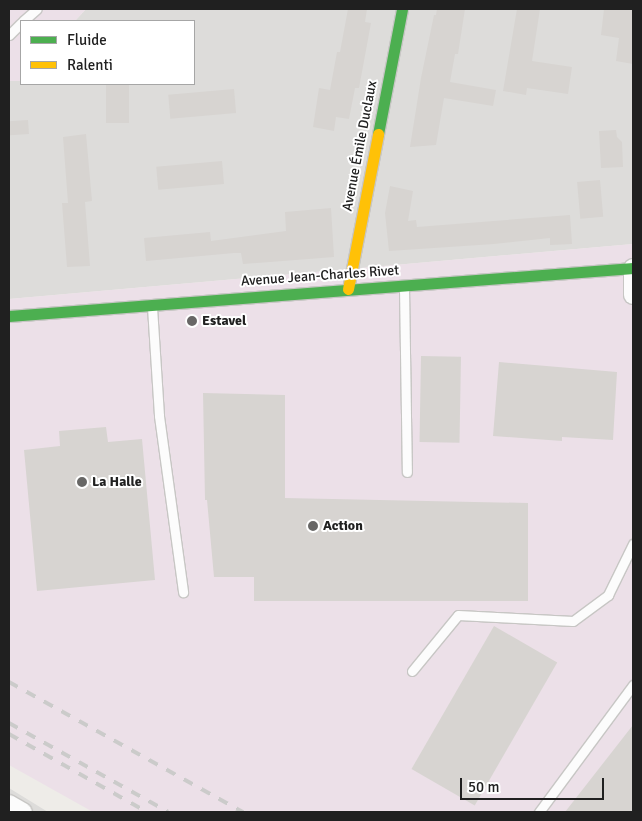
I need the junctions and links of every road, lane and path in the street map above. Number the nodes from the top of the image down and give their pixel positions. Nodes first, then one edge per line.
1 (37, 9) edge
2 (402, 9) edge
3 (24, 20) edge
4 (20, 24) edge
5 (9, 34) edge
6 (633, 268) edge
7 (404, 284) junction
8 (348, 289) junction
9 (633, 296) edge
10 (152, 304) junction
11 (9, 316) edge
12 (407, 472) dead end
13 (633, 544) edge
14 (183, 592) dead end
15 (412, 671) dead end
16 (633, 684) edge
17 (9, 804) edge
18 (23, 812) edge
19 (539, 812) edge

1 - 3 lane
2 - 8 main road, Avenue Émile Duclaux
4 - 5 lane
6 - 7 main road, Avenue Jean-Charles Rivet
6 - 9 street
7 - 8 main road, Avenue Jean-Charles Rivet
7 - 12 lane
8 - 10 main road, Avenue Jean-Charles Rivet
10 - 11 main road, Avenue Jean-Charles Rivet
10 - 14 lane
13 - 15 lane
16 - 19 lane
17 - 18 street

